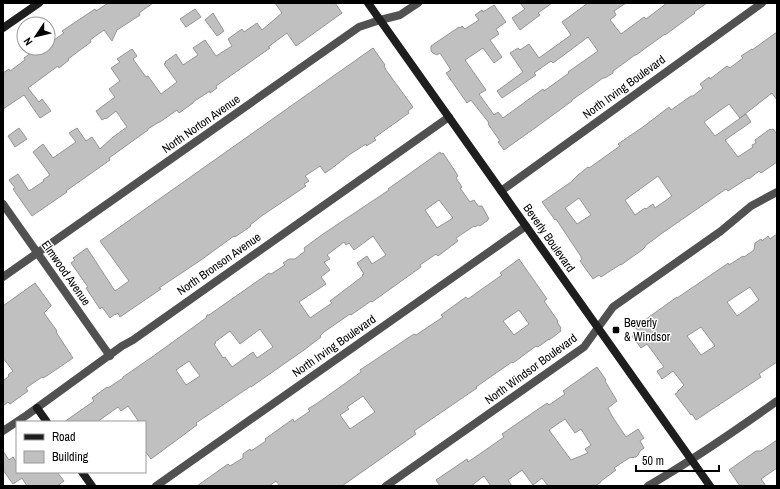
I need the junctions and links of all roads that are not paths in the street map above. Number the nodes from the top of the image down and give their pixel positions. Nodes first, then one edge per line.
1 (39, 3) edge
2 (368, 3) edge
3 (418, 3) edge
4 (762, 3) edge
5 (380, 20) junction
6 (3, 28) edge
7 (449, 117) junction
8 (501, 191) junction
9 (777, 192) edge
10 (3, 204) edge
11 (526, 226) junction
12 (38, 253) junction
13 (3, 277) edge
14 (598, 328) junction
15 (110, 356) junction
16 (777, 401) edge
17 (37, 408) junction
18 (18, 421) edge
19 (46, 421) edge
20 (16, 422) edge
21 (3, 431) edge
22 (691, 460) junction
23 (83, 473) edge
24 (92, 486) edge
25 (156, 486) edge
26 (386, 486) edge
27 (648, 486) edge
28 (710, 486) edge

1 - 6 main road
2 - 5 main road, Beverly Boulevard
3 - 5 street, North Norton Avenue
4 - 8 street, North Irving Boulevard
5 - 7 main road, Beverly Boulevard
5 - 12 street, North Norton Avenue
7 - 8 main road, Beverly Boulevard
7 - 15 street, North Bronson Avenue
8 - 11 main road, Beverly Boulevard
9 - 14 street, North Windsor Boulevard
10 - 12 street, Elmwood Avenue
11 - 14 main road, Beverly Boulevard
11 - 25 street, North Irving Boulevard
12 - 13 street, North Norton Avenue
12 - 15 street, Elmwood Avenue
14 - 22 main road, Beverly Boulevard
14 - 26 street, North Windsor Boulevard
15 - 17 street, North Bronson Avenue
16 - 22 street
17 - 18 street, North Bronson Avenue
17 - 19 main road
20 - 21 street, North Bronson Avenue
22 - 27 street
22 - 28 main road, Beverly Boulevard
23 - 24 main road

